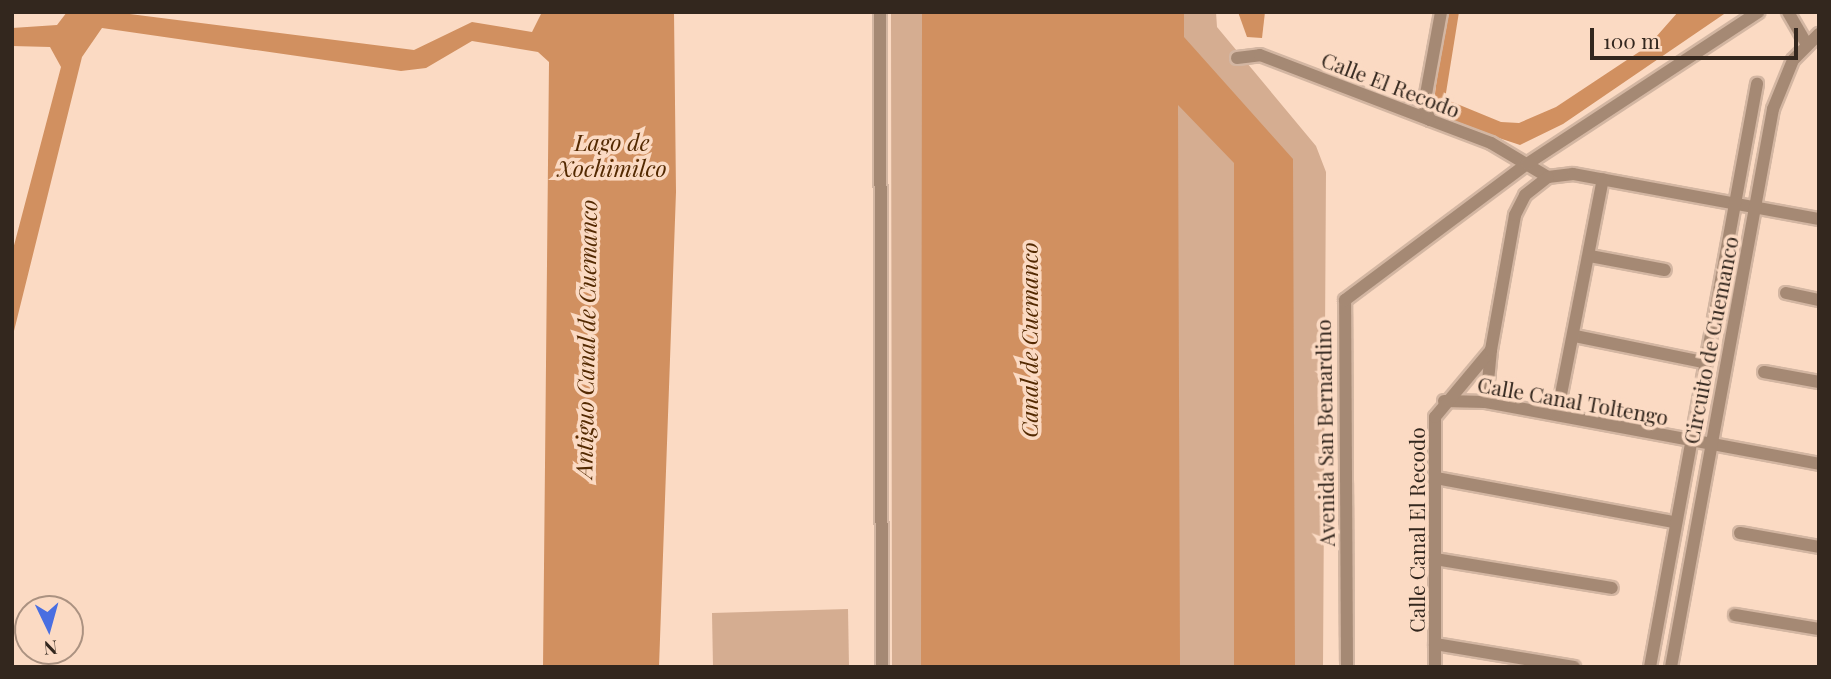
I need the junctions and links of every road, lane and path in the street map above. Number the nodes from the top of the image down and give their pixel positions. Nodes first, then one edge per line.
1 (880, 12) edge
2 (1441, 12) edge
3 (1758, 12) edge
4 (1788, 12) edge
5 (1819, 34) edge
6 (1806, 43) junction
7 (1237, 58) dead end
8 (1757, 84) dead end
9 (1430, 120) junction
10 (1527, 164) junction
11 (1548, 177) junction
12 (1603, 179) junction
13 (1735, 203) junction
14 (1755, 207) junction
15 (1819, 219) edge
16 (1590, 256) junction
17 (1665, 270) dead end
18 (1786, 293) dead end
19 (1819, 300) edge
20 (1575, 336) junction
21 (1492, 349) junction
22 (1703, 362) junction
23 (1764, 372) dead end
24 (1819, 382) edge
25 (1444, 401) junction
26 (1486, 402) junction
27 (1557, 415) junction
28 (1690, 441) junction
29 (1709, 445) junction
30 (1819, 464) edge
31 (1436, 478) junction
32 (1674, 522) junction
33 (1740, 533) dead end
34 (1819, 547) edge
35 (1435, 559) junction
36 (1612, 588) dead end
37 (1735, 615) dead end
38 (1819, 629) edge
39 (1435, 644) junction
40 (882, 667) edge
41 (1347, 667) edge
42 (1435, 667) edge
43 (1573, 667) edge
44 (1650, 667) edge
45 (1671, 667) edge

1 - 40 street
2 - 9 street
3 - 10 street, Avenida San Bernardino
4 - 6 street
5 - 6 street, Circuito de Cuemanco
6 - 14 street, Circuito de Cuemanco
7 - 9 street, Calle El Recodo
8 - 13 street, Circuito de Cuemanco
9 - 10 street, Calle El Recodo
10 - 11 street
10 - 41 street, Avenida San Bernardino
11 - 12 street
11 - 21 street
12 - 13 street
12 - 16 street
13 - 14 street
13 - 22 street, Circuito de Cuemanco
14 - 15 street
14 - 29 street, Circuito de Cuemanco
16 - 17 street
16 - 20 street
18 - 19 street
20 - 22 street
20 - 27 street
21 - 25 street, Calle Canal El Recodo
21 - 26 street
22 - 28 street, Circuito de Cuemanco
23 - 24 street
25 - 26 street, Calle Canal Toltengo
25 - 31 street, Calle Canal El Recodo
26 - 27 street, Calle Canal Toltengo
27 - 28 street, Calle Canal Toltengo
28 - 29 street, Calle Canal Toltengo
28 - 32 street, Circuito de Cuemanco
29 - 30 street, Calle Canal Toltengo
29 - 45 street, Circuito de Cuemanco
31 - 32 street
31 - 35 street, Calle Canal El Recodo
32 - 44 street, Circuito de Cuemanco
33 - 34 street
35 - 36 street
35 - 39 street, Calle Canal El Recodo
37 - 38 street
39 - 42 street, Calle Canal El Recodo
39 - 43 street

